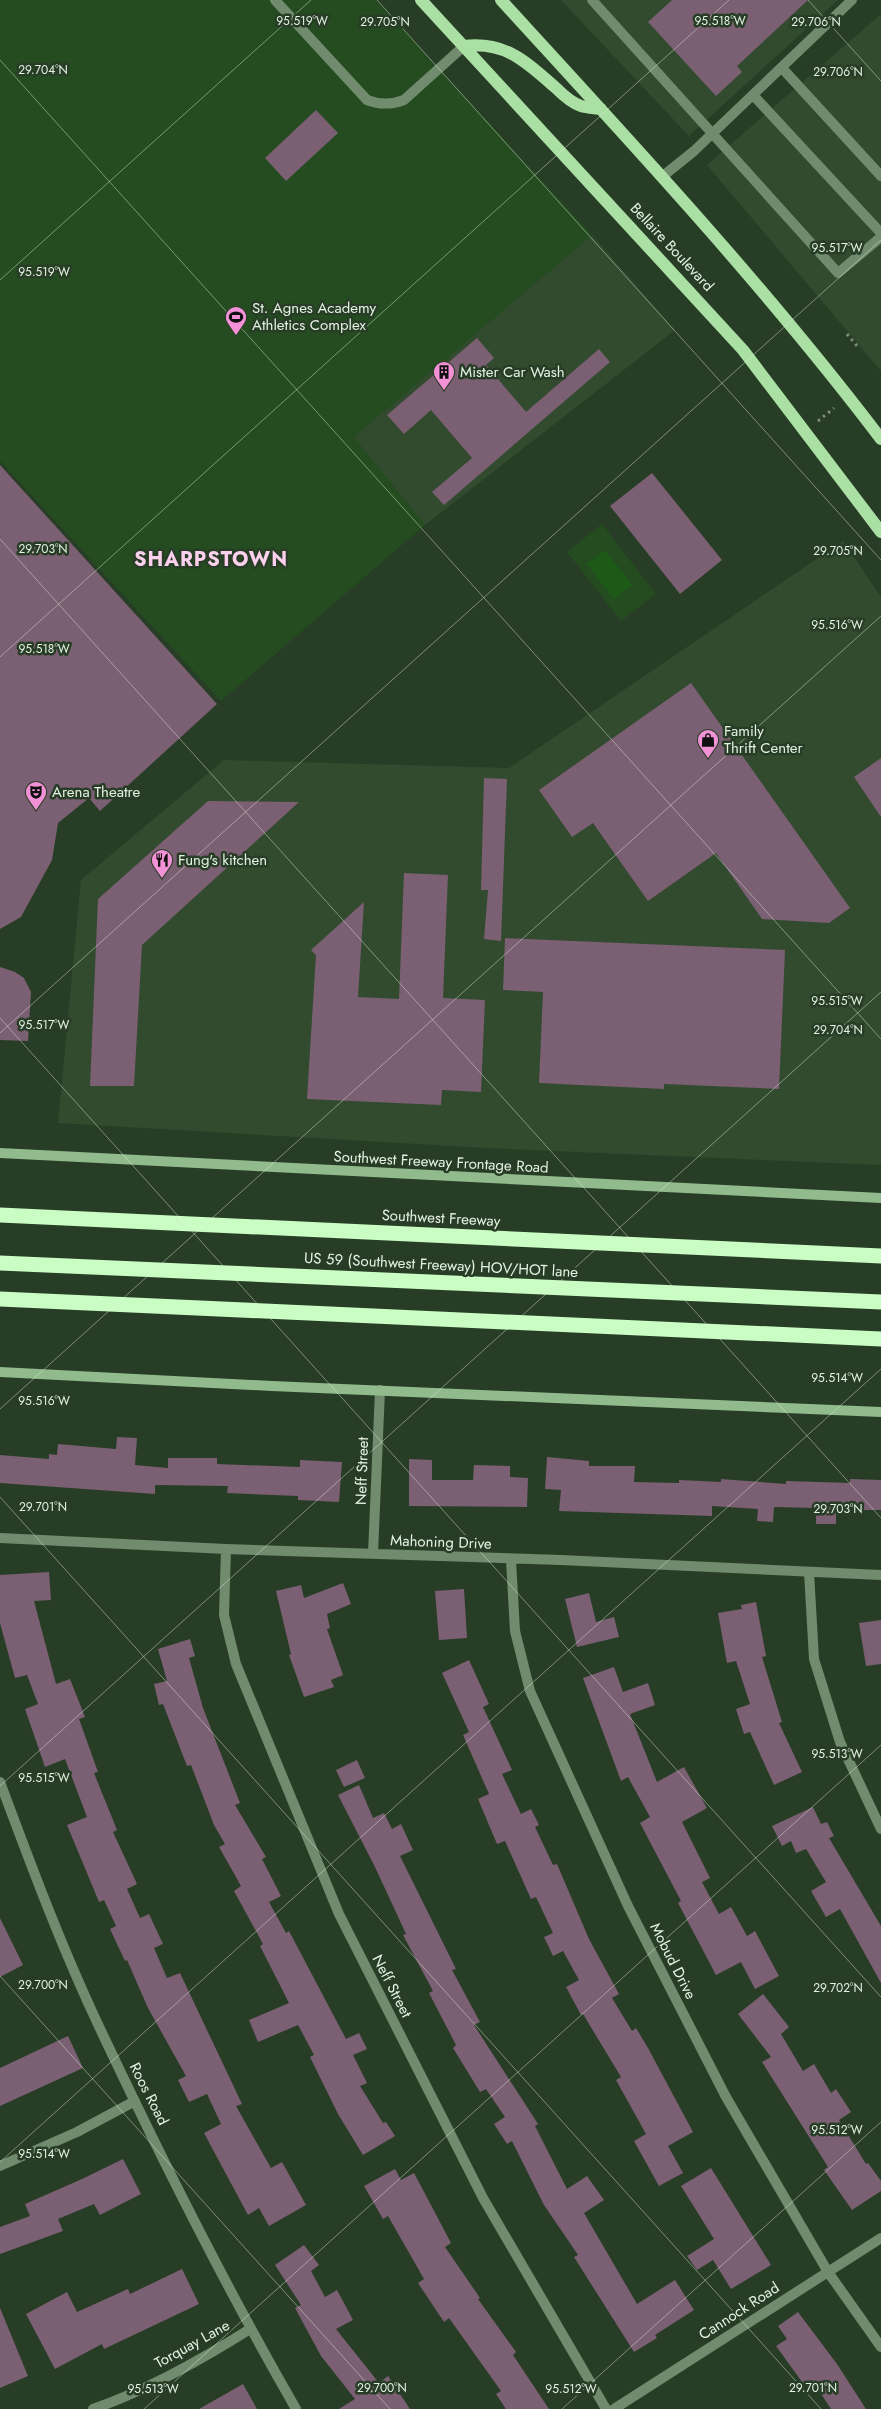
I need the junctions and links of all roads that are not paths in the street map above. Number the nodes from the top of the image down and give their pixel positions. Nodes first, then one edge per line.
1 (275, 0) edge
2 (421, 0) edge
3 (501, 0) edge
4 (592, 0) edge
5 (852, 0) edge
6 (464, 46) junction
7 (782, 68) junction
8 (753, 95) junction
9 (601, 109) junction
10 (712, 134) junction
11 (663, 176) junction
12 (881, 176) edge
13 (881, 233) edge
14 (881, 237) edge
15 (881, 438) edge
16 (881, 532) edge
17 (0, 1153) edge
18 (881, 1198) edge
19 (0, 1215) edge
20 (881, 1256) edge
21 (0, 1263) edge
22 (0, 1298) edge
23 (881, 1302) edge
24 (881, 1339) edge
25 (0, 1372) edge
26 (380, 1390) junction
27 (881, 1412) edge
28 (0, 1538) edge
29 (226, 1549) junction
30 (373, 1554) junction
31 (511, 1560) junction
32 (809, 1572) junction
33 (881, 1575) edge
34 (0, 1782) edge
35 (881, 1829) edge
36 (135, 2100) junction
37 (0, 2166) edge
38 (881, 2238) edge
39 (828, 2272) junction
40 (250, 2329) junction
41 (881, 2347) edge
42 (93, 2409) edge
43 (296, 2409) edge
44 (606, 2409) edge
45 (614, 2409) edge

1 - 6 street
2 - 6 main road, Bellaire Boulevard
3 - 9 main road
4 - 10 street
5 - 7 street
6 - 9 main road
6 - 16 main road, Bellaire Boulevard
7 - 8 street
7 - 12 street
8 - 10 street
8 - 13 street
9 - 11 main road
10 - 11 street
10 - 14 street
11 - 15 main road
17 - 18 main road, Southwest Freeway Frontage Road
19 - 20 highway, Southwest Freeway
21 - 23 highway, US 59 (Southwest Freeway) HOV/HOT lane
22 - 24 highway
25 - 26 main road
26 - 27 main road
26 - 30 street, Neff Street
28 - 29 street, Mahoning Drive
29 - 30 street, Mahoning Drive
29 - 44 street, Neff Street
30 - 31 street, Mahoning Drive
31 - 32 street, Mahoning Drive
31 - 39 street, Mobud Drive
32 - 33 street, Mahoning Drive
32 - 35 street
34 - 36 street, Roos Road
36 - 37 street
36 - 40 street, Roos Road
38 - 39 street, Cannock Road
39 - 41 street, Mobud Drive
39 - 45 street, Cannock Road
40 - 42 street, Torquay Lane
40 - 43 street, Roos Road

